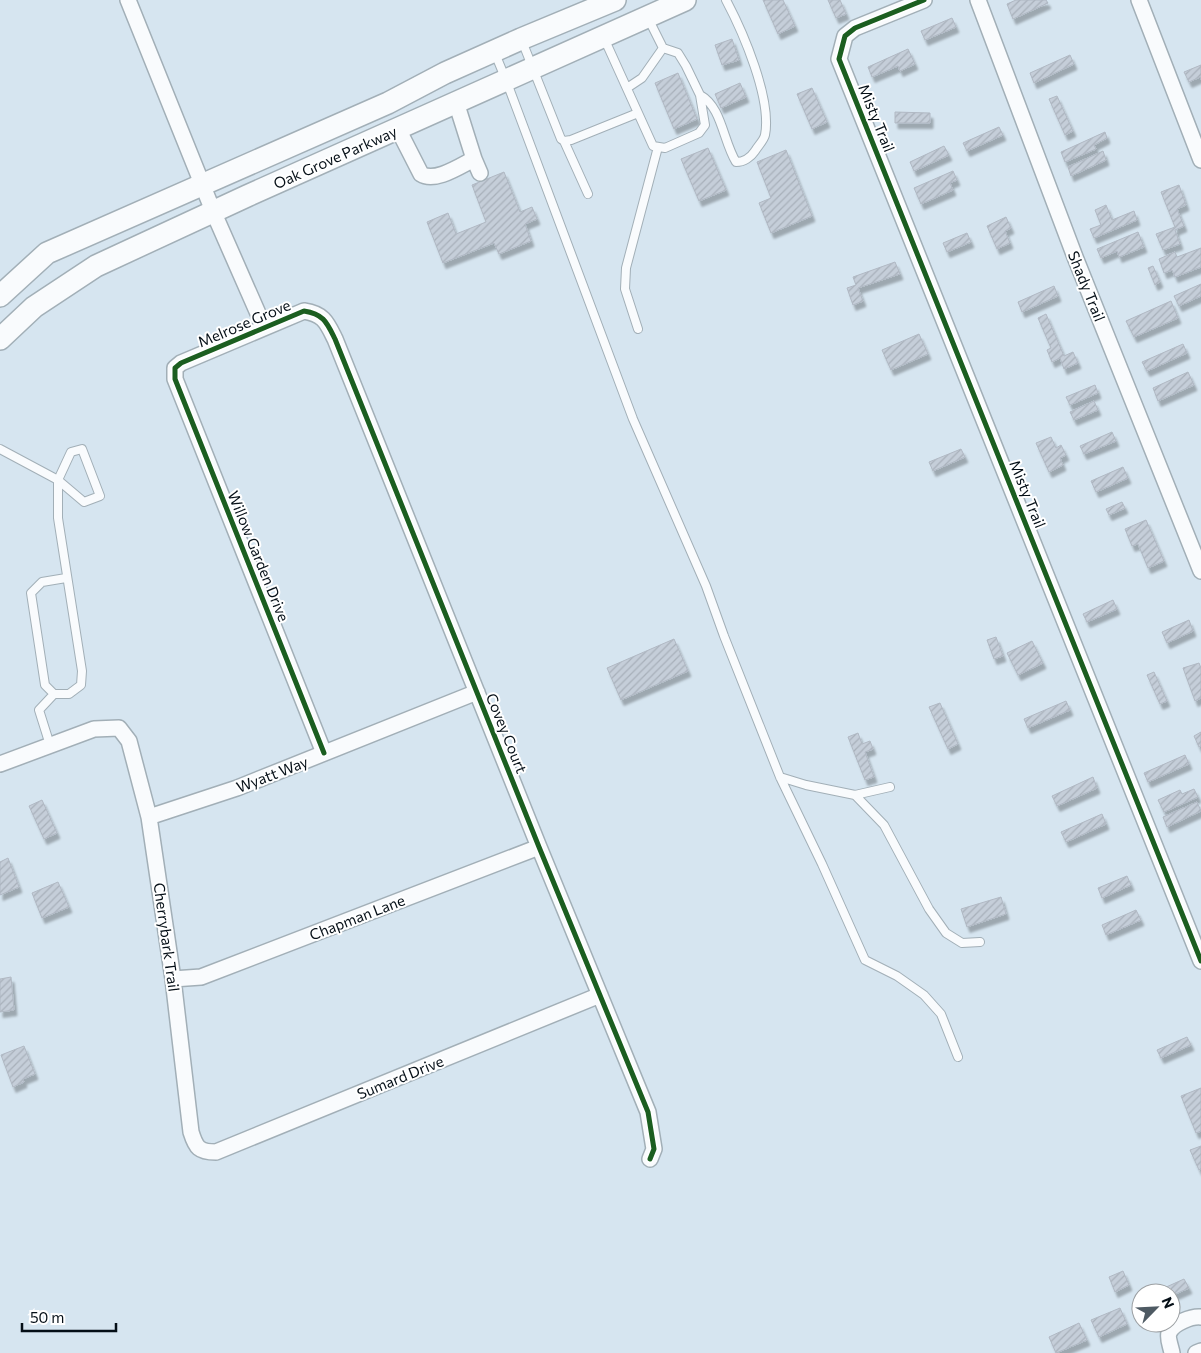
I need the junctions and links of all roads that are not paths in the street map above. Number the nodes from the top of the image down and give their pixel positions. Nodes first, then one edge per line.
1 (128, 0) edge
2 (615, 0) edge
3 (686, 0) edge
4 (726, 0) edge
5 (924, 0) edge
6 (978, 0) edge
7 (1139, 0) edge
8 (648, 16) junction
9 (603, 36) junction
10 (521, 39) junction
11 (663, 48) junction
12 (494, 52) junction
13 (533, 68) junction
14 (506, 80) junction
15 (627, 88) junction
16 (700, 95) junction
17 (456, 102) junction
18 (638, 113) junction
19 (398, 129) junction
20 (564, 141) junction
21 (658, 147) junction
22 (1201, 160) edge
23 (203, 185) junction
24 (588, 194) dead end
25 (213, 211) junction
26 (0, 296) edge
27 (323, 318) joint
28 (264, 327) junction
29 (638, 329) dead end
30 (0, 339) edge
31 (175, 368) joint
32 (0, 449) edge
33 (58, 480) junction
34 (1201, 571) edge
35 (66, 578) junction
36 (477, 692) junction
37 (54, 694) junction
38 (50, 745) junction
39 (324, 753) junction
40 (0, 764) edge
41 (780, 777) junction
42 (890, 787) dead end
43 (855, 795) junction
44 (149, 816) junction
45 (539, 847) junction
46 (980, 942) dead end
47 (1201, 961) edge
48 (174, 979) junction
49 (600, 995) junction
50 (958, 1058) dead end
51 (200, 1149) joint
52 (650, 1159) dead end
53 (1201, 1317) edge
54 (1201, 1351) edge
55 (1172, 1353) edge
56 (1196, 1353) edge

1 - 23 street
2 - 10 main road, Oak Grove Parkway
3 - 8 main road, Oak Grove Parkway
4 - 16 lane
5 - 47 street, Misty Trail
6 - 34 street, Shady Trail
7 - 22 street
8 - 9 main road, Oak Grove Parkway
8 - 11 lane
9 - 13 main road, Oak Grove Parkway
9 - 15 lane
10 - 12 main road, Oak Grove Parkway
10 - 13 lane
11 - 15 lane
11 - 16 lane
12 - 14 lane
12 - 23 main road, Oak Grove Parkway
13 - 14 main road, Oak Grove Parkway
13 - 20 lane
14 - 17 main road, Oak Grove Parkway
14 - 41 lane
15 - 18 lane
16 - 21 lane
17 - 19 main road, Oak Grove Parkway
17 - 19 street
18 - 20 lane
18 - 21 lane
19 - 25 main road, Oak Grove Parkway
20 - 24 lane
21 - 29 lane
23 - 25 street
23 - 26 main road, Oak Grove Parkway
25 - 28 street
25 - 30 main road, Oak Grove Parkway
27 - 28 street, Melrose Grove
27 - 36 street, Covey Court
28 - 31 street, Melrose Grove
31 - 39 street, Willow Garden Drive
32 - 33 lane
33 - 33 lane
33 - 35 lane
35 - 37 lane
35 - 37 lane
36 - 39 street, Wyatt Way
36 - 45 street, Covey Court
37 - 38 lane
38 - 40 street
38 - 44 street, Cherrybark Trail
39 - 44 street, Wyatt Way
41 - 43 lane
41 - 50 lane
42 - 43 lane
43 - 46 lane
44 - 48 street, Cherrybark Trail
45 - 48 street, Chapman Lane
45 - 49 street, Covey Court
48 - 51 street, Cherrybark Trail
49 - 51 street, Sumard Drive
49 - 52 street, Covey Court
53 - 55 street
54 - 56 street

